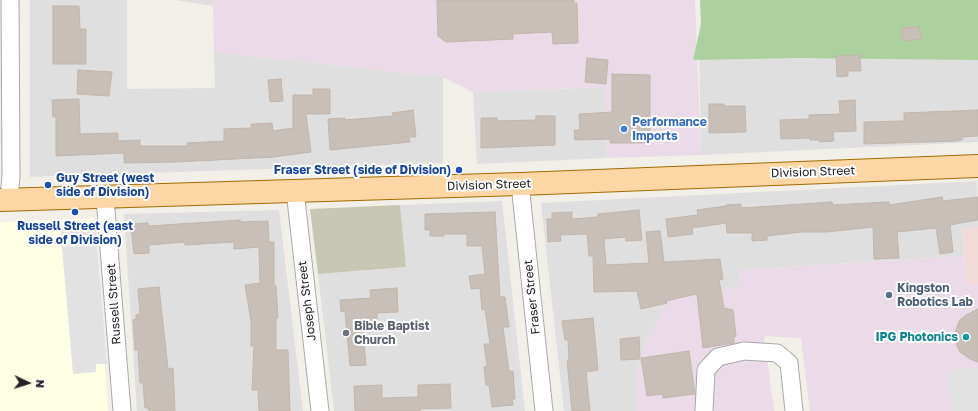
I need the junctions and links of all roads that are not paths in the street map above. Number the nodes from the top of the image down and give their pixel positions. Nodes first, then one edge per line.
1 (10, 0) edge
2 (978, 166) edge
3 (520, 184) junction
4 (295, 191) junction
5 (105, 198) junction
6 (5, 200) edge
7 (122, 411) edge
8 (320, 411) edge
9 (544, 411) edge
10 (704, 411) edge
11 (794, 411) edge

1 - 6 street
2 - 3 main road, Division Street
3 - 4 main road, Division Street
3 - 9 street, Fraser Street
4 - 5 main road, Division Street
4 - 8 street, Joseph Street
5 - 6 main road, Division Street
5 - 7 street, Russell Street
10 - 11 street

